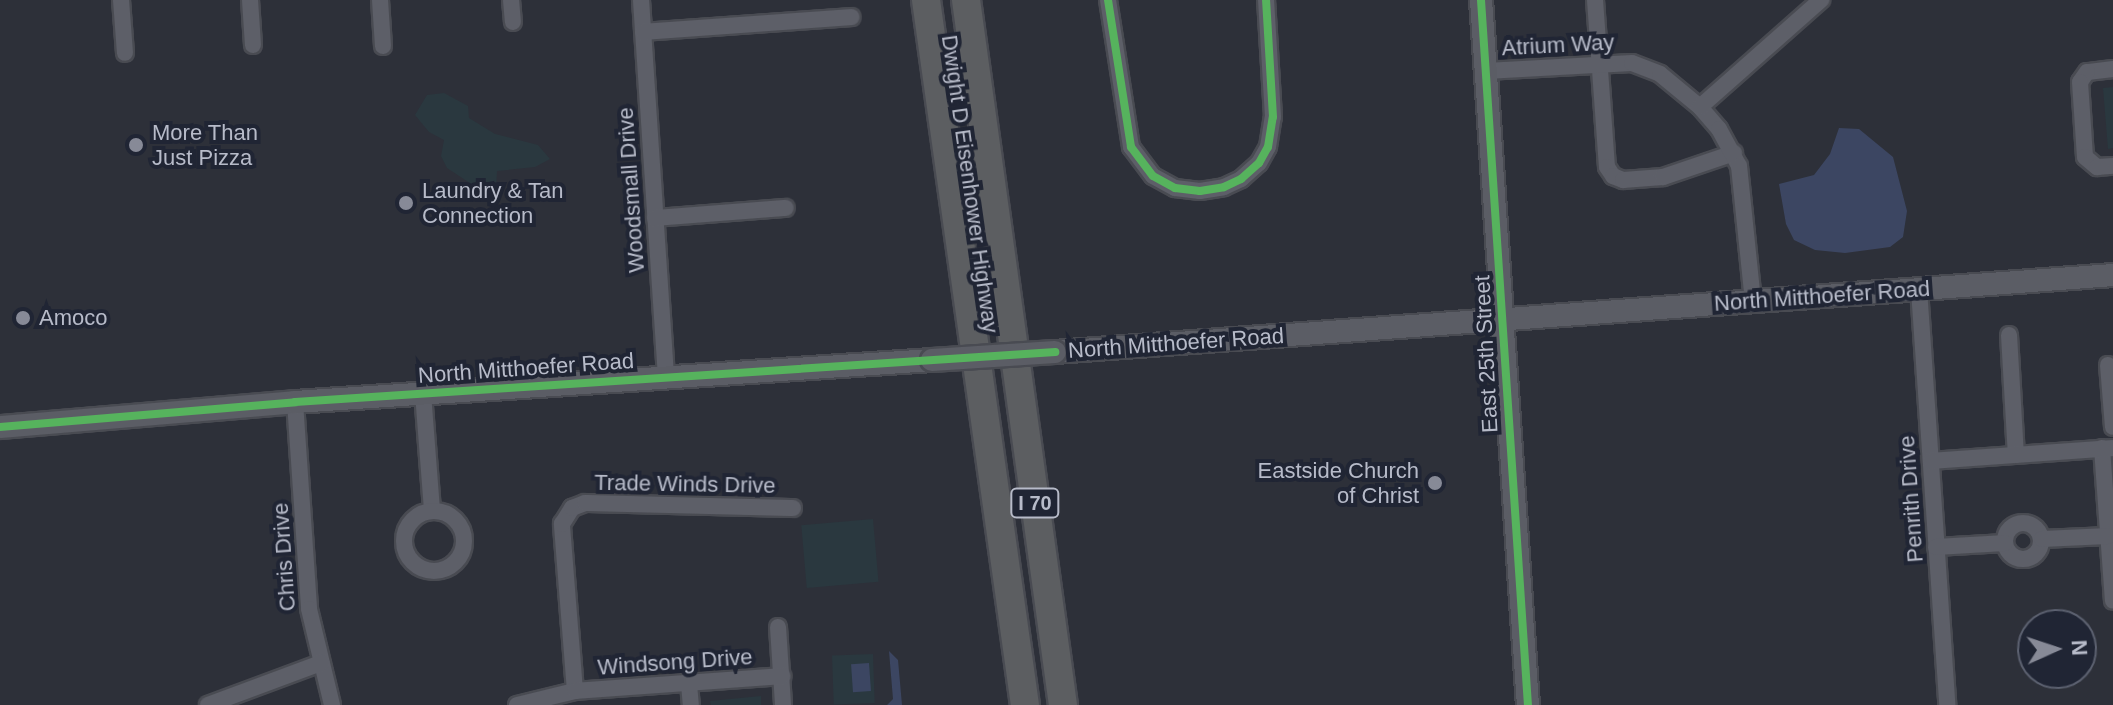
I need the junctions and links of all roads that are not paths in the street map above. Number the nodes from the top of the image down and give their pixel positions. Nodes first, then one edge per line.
1 (121, 0) edge
2 (250, 0) edge
3 (380, 0) edge
4 (511, 0) edge
5 (641, 0) edge
6 (926, 0) edge
7 (966, 0) edge
8 (1108, 0) edge
9 (1266, 0) edge
10 (1481, 0) edge
11 (1595, 0) edge
12 (1821, 0) edge
13 (851, 17) dead end
14 (513, 22) dead end
15 (643, 32) junction
16 (253, 45) dead end
17 (383, 46) dead end
18 (125, 53) dead end
19 (1599, 64) junction
20 (2113, 69) edge
21 (1486, 71) junction
22 (1700, 107) junction
23 (1734, 153) junction
24 (2113, 166) edge
25 (786, 208) dead end
26 (655, 218) junction
27 (2113, 275) edge
28 (1919, 289) junction
29 (1753, 301) junction
30 (1503, 318) junction
31 (2009, 335) dead end
32 (2108, 365) dead end
33 (666, 376) junction
34 (423, 393) junction
35 (295, 402) junction
36 (0, 427) edge
37 (2113, 427) edge
38 (2108, 448) edge
39 (2016, 455) junction
40 (1931, 461) junction
41 (793, 508) dead end
42 (432, 511) dead end
43 (2108, 536) junction
44 (2042, 539) junction
45 (2005, 543) junction
46 (1936, 547) junction
47 (2113, 601) edge
48 (778, 627) dead end
49 (321, 663) junction
50 (782, 676) junction
51 (689, 684) junction
52 (575, 691) junction
53 (522, 704) edge
54 (208, 705) edge
55 (332, 705) edge
56 (691, 705) edge
57 (783, 705) edge
58 (1025, 705) edge
59 (1063, 705) edge
60 (1528, 705) edge
61 (1947, 705) edge

1 - 18 street
2 - 16 street
3 - 17 street
4 - 14 street
5 - 15 street, Woodsmall Drive
6 - 58 highway, Dwight D Eisenhower Highway / I 70
7 - 59 highway, Dwight D Eisenhower Highway / I 70
8 - 9 street
10 - 21 main road, East 25th Street
11 - 19 street
12 - 22 street
13 - 15 street
15 - 26 street, Woodsmall Drive
19 - 21 street, Atrium Way
19 - 22 street, Atrium Way
19 - 23 street
20 - 24 street
21 - 30 main road, East 25th Street
22 - 23 street, Atrium Way
23 - 29 street, Atrium Way
25 - 26 street
26 - 33 street, Woodsmall Drive
27 - 28 main road, North Mitthoefer Road
28 - 29 main road, North Mitthoefer Road
28 - 40 street, Penrith Drive
29 - 30 main road, North Mitthoefer Road
30 - 33 main road, North Mitthoefer Road, bridge
30 - 60 main road, East 25th Street
31 - 39 street
32 - 37 street
33 - 34 main road, North Mitthoefer Road
34 - 35 main road, North Mitthoefer Road
34 - 42 street
35 - 36 main road, North Mitthoefer Road
35 - 49 street, Chris Drive
38 - 39 street
38 - 43 street
39 - 40 street
40 - 46 street, Penrith Drive
41 - 52 street, Trade Winds Drive
43 - 44 street
43 - 47 street
44 - 45 street
44 - 45 street
45 - 46 street
46 - 61 street, Penrith Drive
48 - 50 street, Windsong Drive
49 - 54 street
49 - 55 street, Chris Drive
50 - 51 street, Windsong Drive
50 - 57 street
51 - 52 street, Windsong Drive
51 - 56 street
52 - 53 street, Windsong Drive

